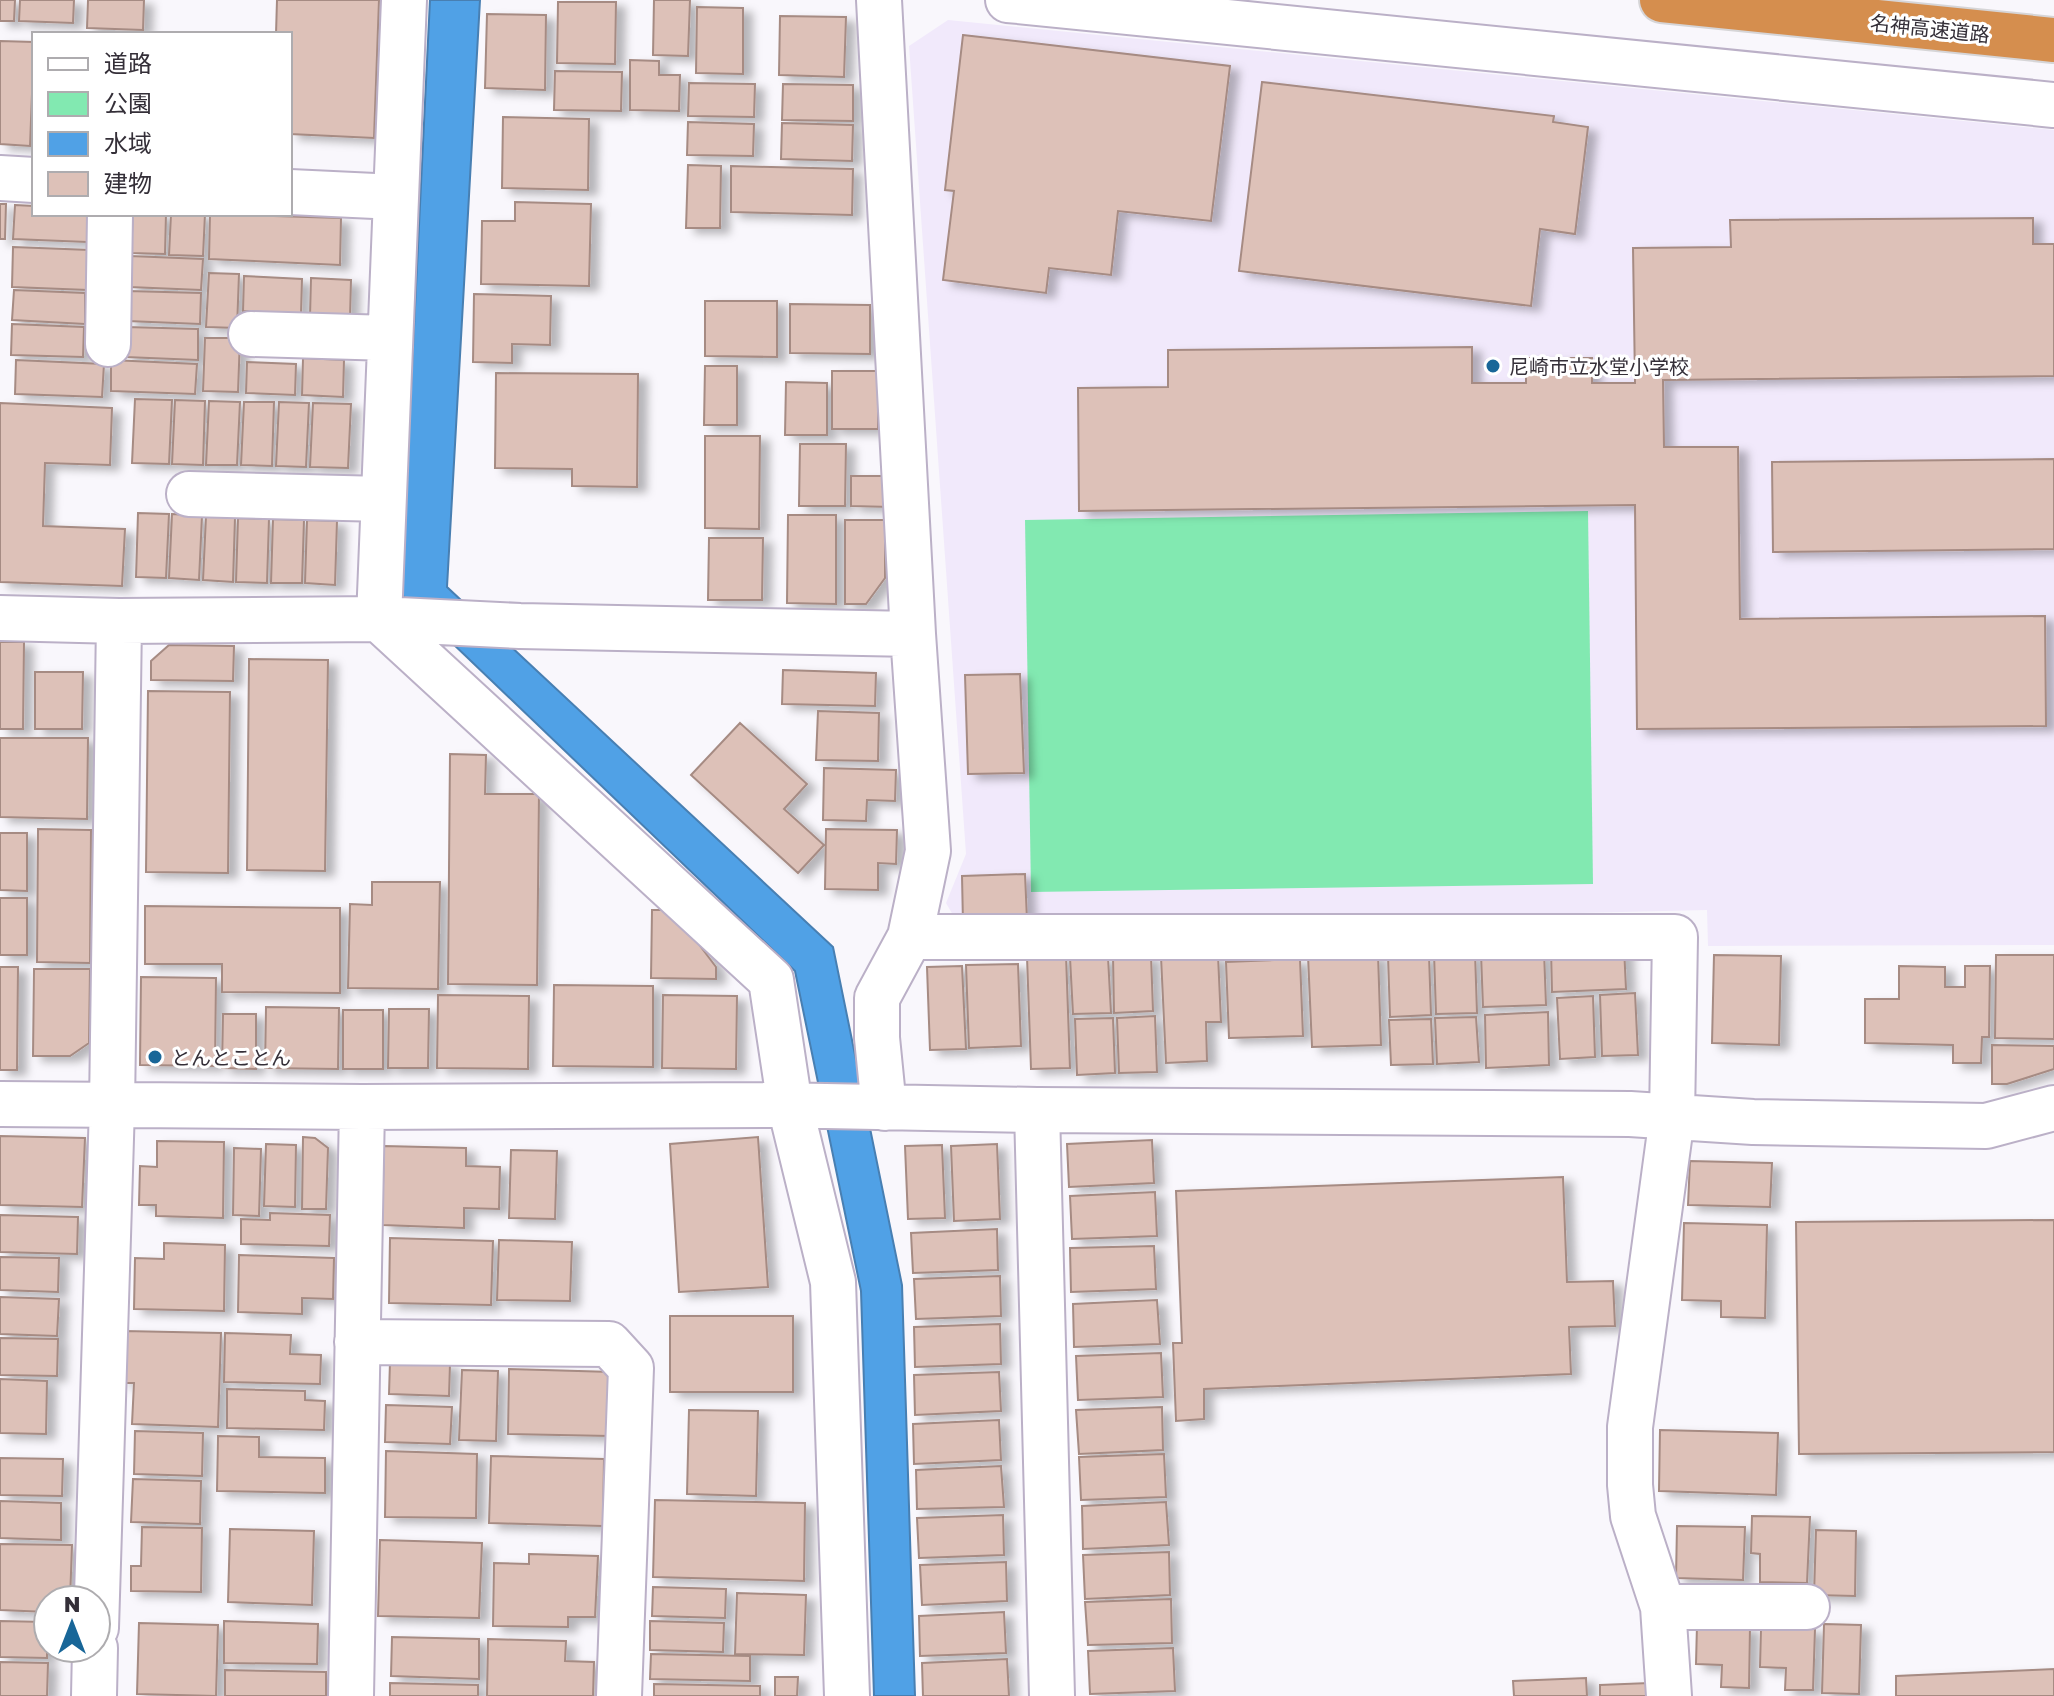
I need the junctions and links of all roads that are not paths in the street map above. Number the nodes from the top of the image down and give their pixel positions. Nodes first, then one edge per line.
1 (404, 0) edge
2 (879, 0) edge
3 (1008, 0) edge
4 (1662, 0) edge
5 (1143, 7) edge
6 (2054, 40) edge
7 (2054, 105) edge
8 (0, 178) edge
9 (32, 180) edge
10 (292, 192) edge
11 (396, 197) junction
12 (110, 216) edge
13 (251, 334) dead end
14 (390, 338) junction
15 (108, 344) dead end
16 (189, 494) dead end
17 (383, 499) junction
18 (0, 618) edge
19 (397, 620) junction
20 (119, 621) junction
21 (913, 634) junction
22 (910, 937) junction
23 (0, 1104) edge
24 (112, 1106) junction
25 (804, 1106) junction
26 (362, 1107) junction
27 (877, 1107) junction
28 (2054, 1108) edge
29 (1037, 1110) junction
30 (1672, 1117) junction
31 (357, 1342) junction
32 (97, 1584) edge
33 (1663, 1607) junction
34 (1807, 1607) dead end
35 (95, 1664) edge
36 (94, 1696) edge
37 (351, 1696) edge
38 (619, 1696) edge
39 (847, 1696) edge
40 (1052, 1696) edge
41 (1669, 1696) edge

1 - 11 street
2 - 21 street
3 - 5 street
4 - 6 highway, 名神高速道路
5 - 7 street
8 - 9 street
10 - 11 street
11 - 14 street
12 - 15 street
13 - 14 street
14 - 17 street
16 - 17 street
17 - 19 street
18 - 20 street
19 - 20 street
19 - 21 street
19 - 25 street
20 - 24 street
21 - 22 street
22 - 27 street
22 - 30 street
23 - 24 street
24 - 26 street
24 - 32 street
25 - 26 street
25 - 27 street
25 - 39 street
26 - 31 street
27 - 29 street
28 - 30 street
29 - 30 street
29 - 40 street
30 - 33 street
31 - 37 street
31 - 38 street
33 - 34 street
33 - 41 street
35 - 36 street

